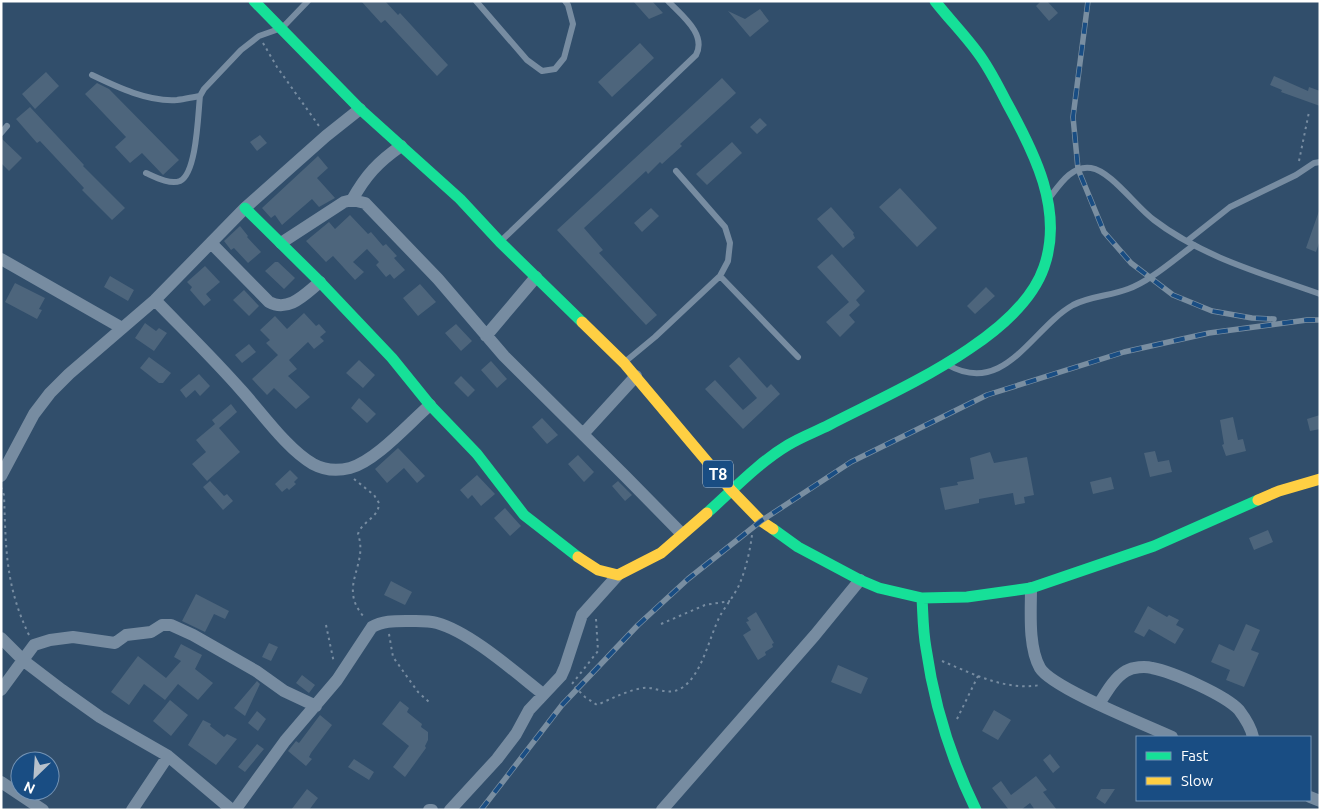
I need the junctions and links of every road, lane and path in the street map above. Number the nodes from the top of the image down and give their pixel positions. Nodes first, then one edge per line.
1 (254, 1) edge
2 (476, 1) edge
3 (565, 1) edge
4 (668, 1) edge
5 (935, 1) edge
6 (304, 2) edge
7 (282, 28) junction
8 (259, 36) junction
9 (92, 75) dead end
10 (200, 96) junction
11 (360, 109) junction
12 (1309, 112) dead end
13 (7, 126) dead end
14 (1, 133) edge
15 (326, 136) junction
16 (402, 146) junction
17 (1320, 162) edge
18 (676, 171) dead end
19 (146, 173) dead end
20 (1296, 175) junction
21 (352, 200) junction
22 (1048, 200) junction
23 (245, 208) junction
24 (1187, 241) junction
25 (500, 242) junction
26 (211, 243) junction
27 (281, 243) junction
28 (1194, 245) junction
29 (1, 260) edge
30 (720, 276) junction
31 (536, 277) junction
32 (320, 282) junction
33 (1320, 294) edge
34 (155, 300) junction
35 (122, 328) junction
36 (486, 336) junction
37 (798, 357) dead end
38 (624, 363) junction
39 (946, 364) junction
40 (636, 376) junction
41 (430, 405) junction
42 (583, 434) junction
43 (339, 470) junction
44 (1, 476) edge
45 (1320, 479) edge
46 (1, 487) edge
47 (732, 490) junction
48 (752, 511) junction
49 (682, 534) junction
50 (618, 575) junction
51 (860, 580) junction
52 (1031, 588) junction
53 (922, 598) junction
54 (730, 601) junction
55 (592, 602) junction
56 (661, 624) dead end
57 (326, 625) dead end
58 (376, 625) junction
59 (1, 638) edge
60 (34, 645) junction
61 (926, 654) junction
62 (24, 661) junction
63 (978, 676) junction
64 (337, 680) junction
65 (1055, 682) junction
66 (1, 690) edge
67 (543, 694) junction
68 (429, 702) dead end
69 (1099, 704) junction
70 (316, 706) junction
71 (1170, 736) edge
72 (1253, 736) edge
73 (947, 739) junction
74 (168, 756) junction
75 (1, 782) edge
76 (43, 810) edge
77 (132, 810) edge
78 (233, 810) edge
79 (450, 810) edge
80 (662, 810) edge
81 (976, 810) edge

1 - 7 main road, T8
2 - 3 lane
4 - 25 lane
5 - 22 main road
6 - 7 lane
7 - 8 lane
7 - 11 main road, T8
8 - 10 lane
8 - 15 path
9 - 10 lane
10 - 19 lane
11 - 15 street
11 - 16 main road, T8
12 - 20 path
13 - 14 lane
15 - 23 street
16 - 21 street
16 - 25 main road, T8
17 - 20 lane
18 - 30 lane
20 - 24 lane
21 - 27 street
21 - 36 street
22 - 24 lane
22 - 39 main road
23 - 26 street
23 - 27 main road
24 - 28 lane
25 - 31 main road, T8
26 - 32 street
26 - 34 street
27 - 32 main road
28 - 33 lane
28 - 39 lane
29 - 35 street
30 - 37 lane
30 - 38 lane
31 - 36 street
31 - 38 main road, T8
32 - 41 main road
34 - 35 street
34 - 43 street
35 - 44 street
36 - 42 street
38 - 40 main road, T8
39 - 47 main road
40 - 42 street
40 - 47 main road, T8
41 - 43 street
41 - 50 main road
42 - 49 street
43 - 58 path
45 - 52 main road, T8
46 - 60 path
47 - 48 main road, T8
47 - 49 main road
48 - 51 main road, T8
48 - 54 path
49 - 50 main road
50 - 55 street
51 - 53 main road, T8
51 - 80 street
52 - 53 main road, T8
52 - 65 street
53 - 61 main road
54 - 55 path
54 - 56 path
55 - 67 street
57 - 64 path
58 - 64 street
58 - 67 street
58 - 68 path
59 - 62 street
60 - 62 street
60 - 70 street
61 - 63 path
61 - 73 main road
62 - 66 street
62 - 74 street
63 - 65 path
63 - 73 path
64 - 70 street
65 - 69 street
67 - 79 street
69 - 71 street
69 - 72 street
70 - 78 street
73 - 81 main road
74 - 77 street
74 - 78 street
75 - 76 street

